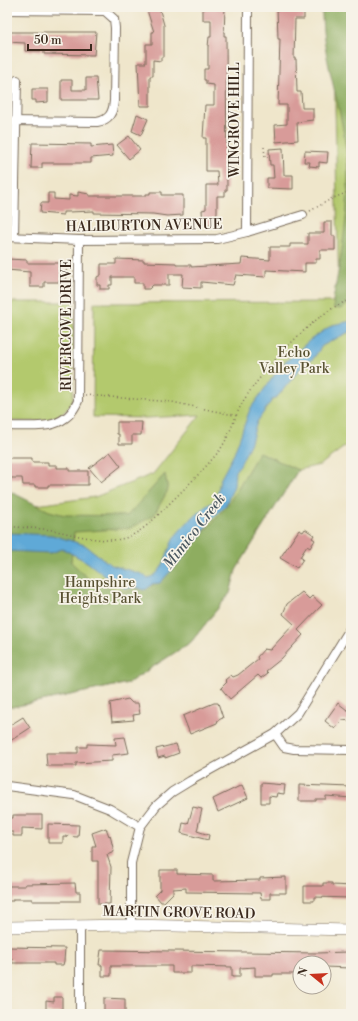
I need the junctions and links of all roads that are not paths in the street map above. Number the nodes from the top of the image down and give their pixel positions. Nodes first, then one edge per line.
1 (248, 7) edge
2 (7, 10) edge
3 (17, 80) dead end
4 (11, 121) edge
5 (303, 215) road end
6 (247, 232) junction
7 (10, 237) edge
8 (80, 240) junction
9 (7, 426) edge
10 (351, 627) edge
11 (275, 734) junction
12 (351, 750) edge
13 (7, 786) edge
14 (140, 827) junction
15 (7, 926) edge
16 (80, 926) junction
17 (131, 926) junction
18 (351, 930) edge
19 (80, 1014) edge

1 - 6 street, WINGROVE HILL
2 - 4 street
3 - 4 street
4 - 7 street
5 - 6 street, HALIBURTON AVENUE
6 - 8 street, HALIBURTON AVENUE
7 - 8 street, HALIBURTON AVENUE
8 - 9 street, RIVERCOVE DRIVE
10 - 11 street
11 - 12 street
11 - 14 street
13 - 14 street
14 - 17 street
15 - 16 main road, MARTIN GROVE ROAD
16 - 17 main road, MARTIN GROVE ROAD
16 - 19 street
17 - 18 main road, MARTIN GROVE ROAD

